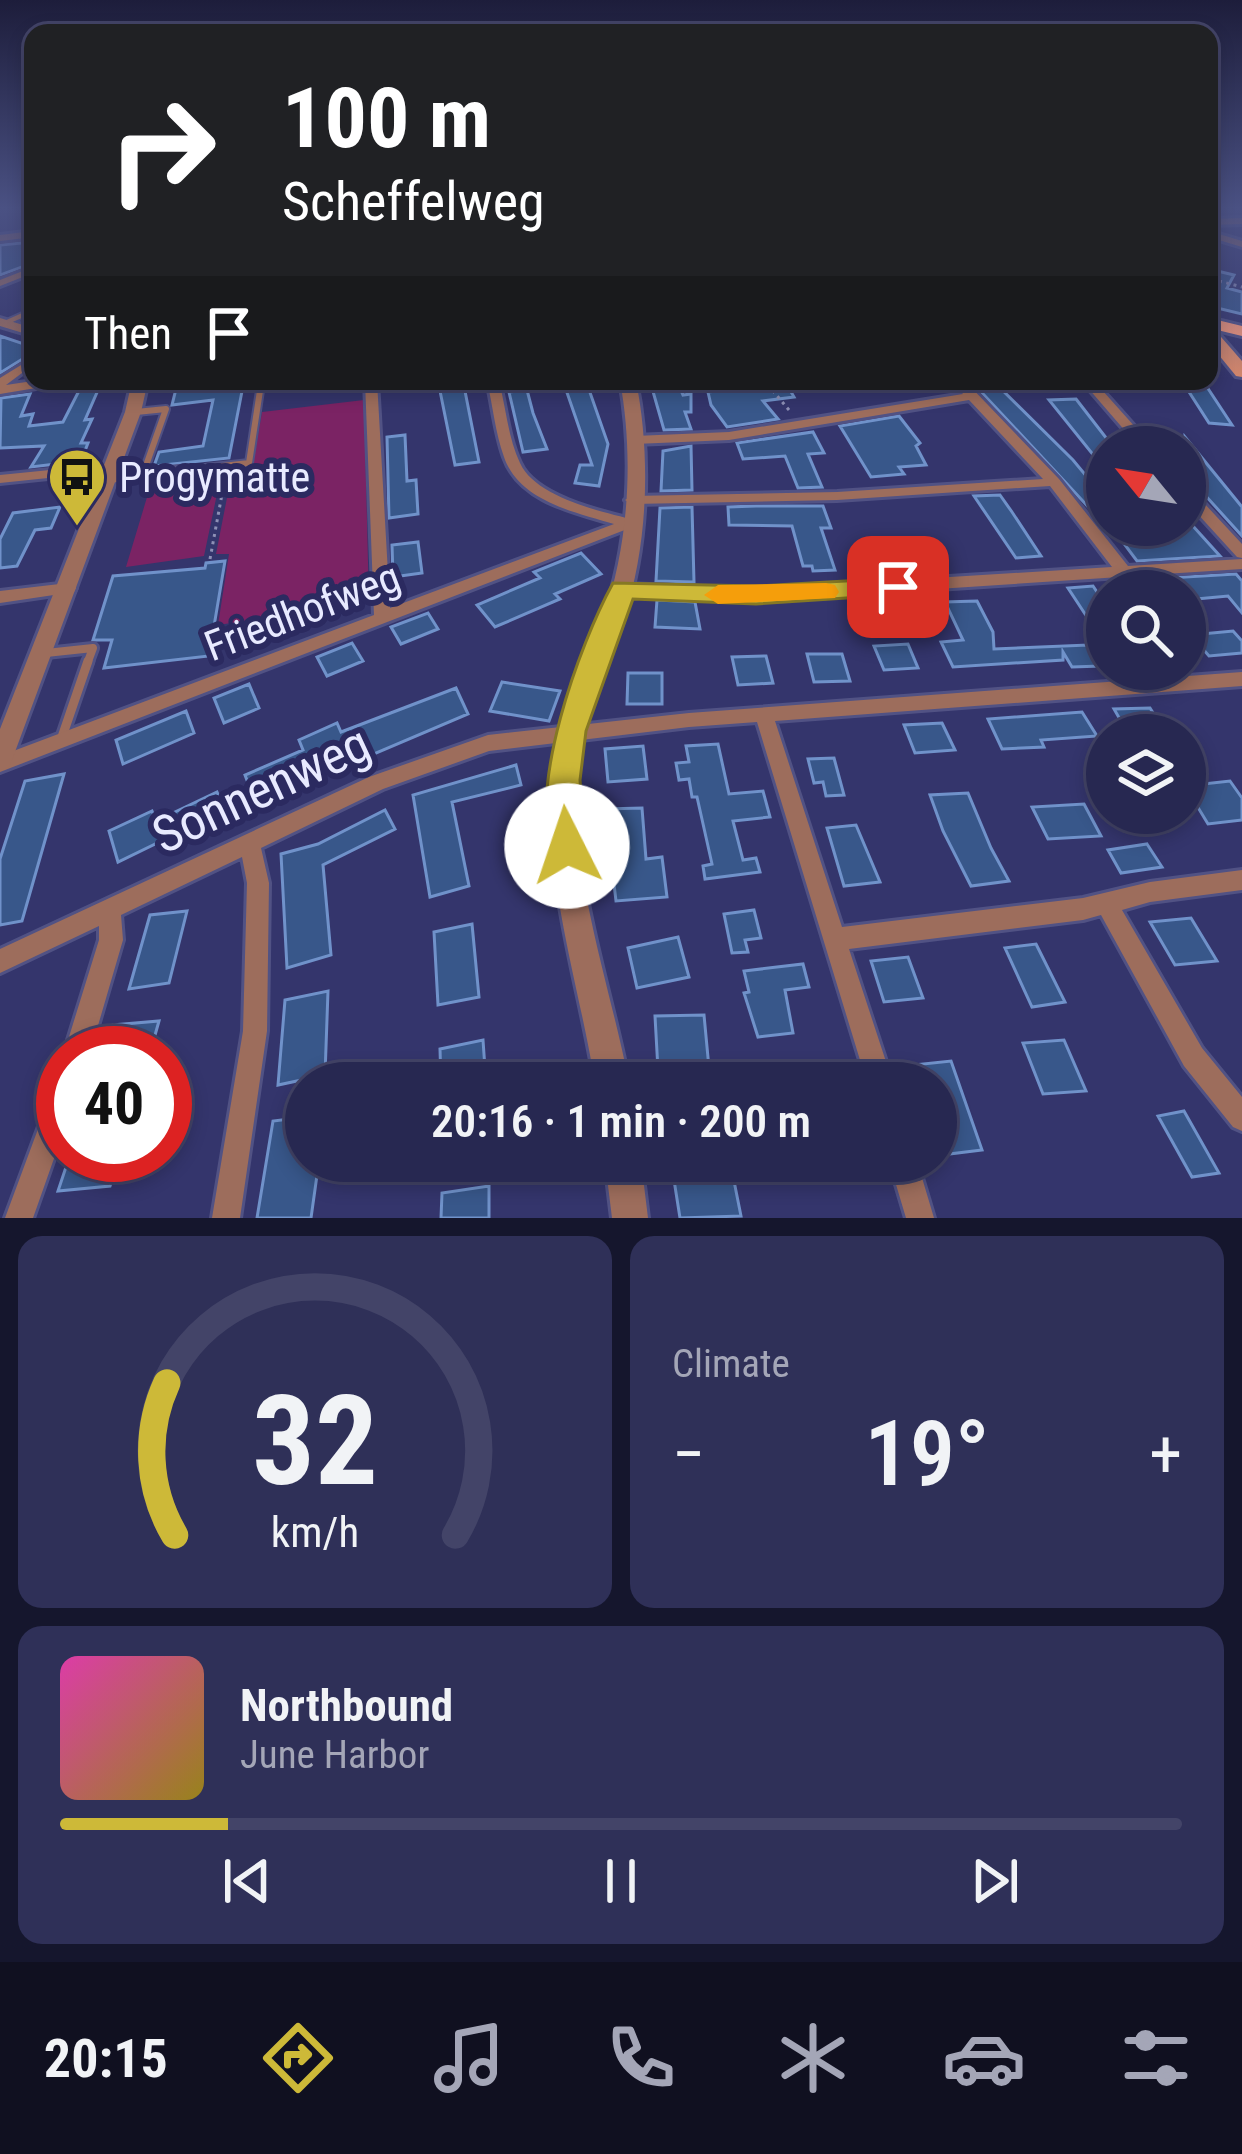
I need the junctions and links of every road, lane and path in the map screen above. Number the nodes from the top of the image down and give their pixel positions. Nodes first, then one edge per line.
1 (1219, 280) dead end
2 (1242, 287) edge
3 (16, 307) dead end
4 (24, 309) edge
5 (1228, 340) edge
6 (24, 367) edge
7 (1242, 372) edge
8 (0, 387) edge
9 (260, 390) edge
10 (371, 390) edge
11 (495, 390) edge
12 (629, 390) edge
13 (773, 390) edge
14 (967, 390) edge
15 (1096, 390) edge
16 (141, 392) edge
17 (972, 395) junction
18 (804, 424) junction
19 (1128, 426) edge
20 (635, 440) junction
21 (228, 465) junction
22 (108, 474) junction
23 (143, 475) junction
24 (0, 479) edge
25 (1054, 482) junction
26 (631, 511) junction
27 (1206, 514) edge
28 (1242, 553) edge
29 (210, 559) dead end
30 (1242, 564) edge
31 (1123, 570) edge
32 (1172, 570) edge
33 (1086, 576) edge
34 (68, 588) junction
35 (622, 589) junction
36 (0, 597) edge
37 (382, 618) junction
38 (44, 653) junction
39 (1242, 679) edge
40 (764, 715) junction
41 (571, 731) junction
42 (60, 744) junction
43 (0, 762) edge
44 (250, 844) junction
45 (1242, 880) edge
46 (1107, 904) junction
47 (110, 911) junction
48 (837, 939) junction
49 (0, 961) edge
50 (85, 1026) edge
51 (608, 1062) edge
52 (874, 1062) edge
53 (1242, 1118) edge
54 (36, 1170) edge
55 (625, 1182) edge
56 (909, 1182) edge
57 (19, 1218) edge
58 (226, 1218) edge
59 (630, 1218) edge
60 (920, 1218) edge

1 - 2 path
3 - 4 lane
5 - 7 main road
6 - 8 street
9 - 21 lane
10 - 37 street
11 - 26 street
12 - 20 street
13 - 18 path
14 - 17 street
15 - 19 street
16 - 22 street
16 - 23 lane
17 - 18 street
17 - 25 street
18 - 20 street
20 - 26 street
21 - 23 lane
21 - 29 path
22 - 23 lane
22 - 24 street
22 - 34 street
25 - 26 street
25 - 31 street
26 - 35 street
26 - 37 street, Friedhofweg
27 - 28 street
30 - 32 street
33 - 35 street
34 - 36 street
34 - 38 street
35 - 41 street
37 - 42 street, Friedhofweg
38 - 42 lane
38 - 43 street
39 - 40 street, Sonnenweg
40 - 41 street, Sonnenweg
40 - 48 street
41 - 44 street, Sonnenweg
41 - 51 street
42 - 43 street, Friedhofweg
44 - 47 street, Sonnenweg
44 - 58 street
45 - 46 street
46 - 48 street
46 - 53 street
47 - 49 street, Sonnenweg
47 - 50 street
48 - 52 street
54 - 57 street
55 - 59 street
56 - 60 street

